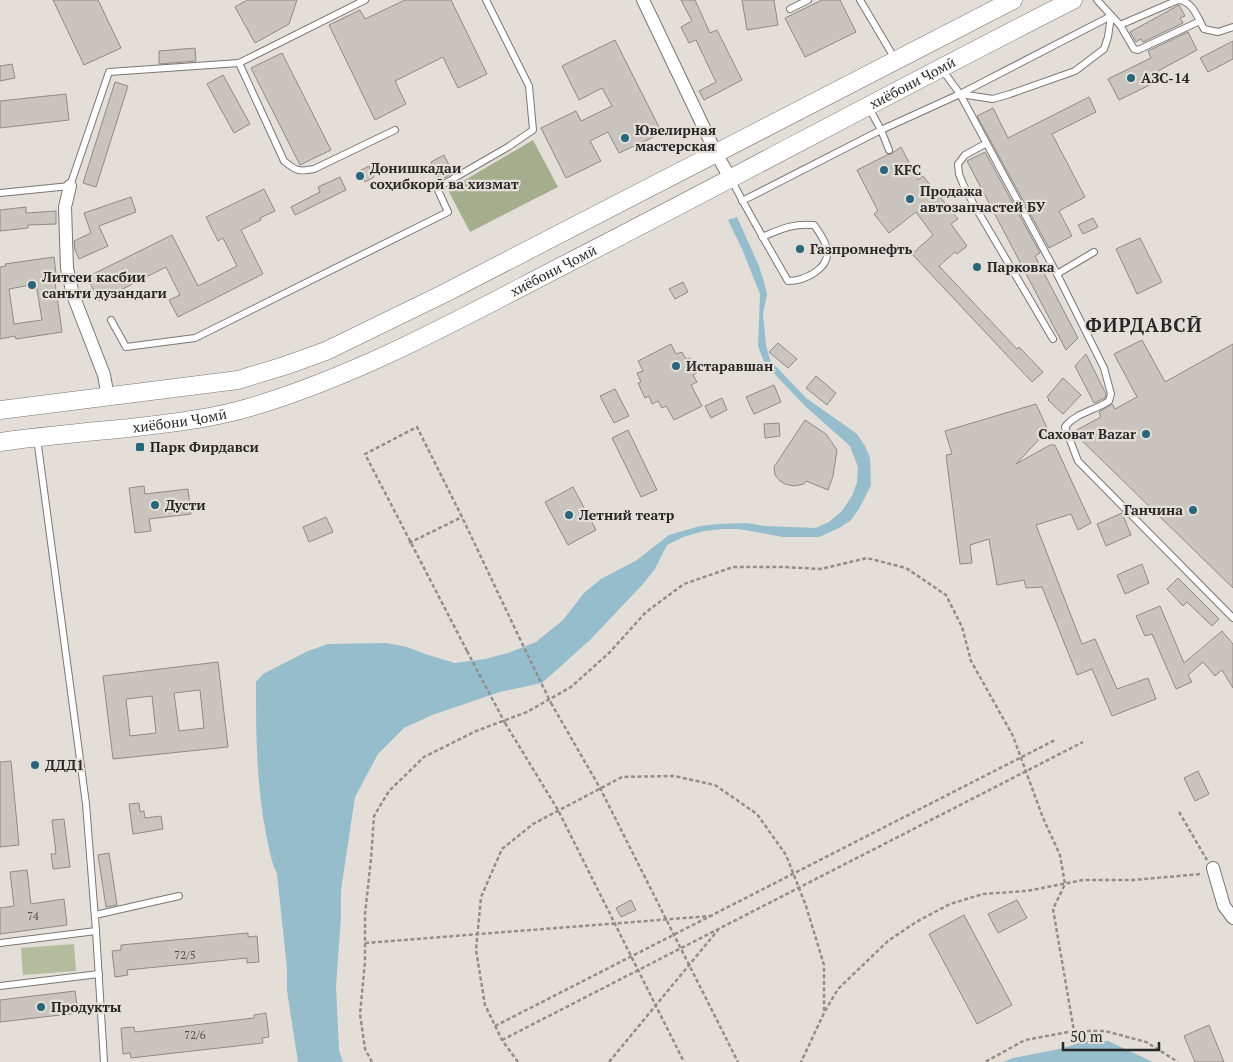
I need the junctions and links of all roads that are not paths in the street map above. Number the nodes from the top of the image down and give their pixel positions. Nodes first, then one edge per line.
1 (365, 0) edge
2 (486, 0) edge
3 (643, 0) edge
4 (808, 0) edge
5 (860, 0) edge
6 (1073, 0) edge
7 (1097, 0) edge
8 (1007, 1) edge
9 (790, 9) dead end
10 (1111, 16) junction
11 (1200, 22) junction
12 (1120, 25) junction
13 (1233, 27) edge
14 (896, 60) junction
15 (239, 63) junction
16 (941, 67) junction
17 (960, 94) junction
18 (867, 106) junction
19 (395, 130) dead end
20 (881, 130) junction
21 (985, 144) junction
22 (889, 150) dead end
23 (716, 153) junction
24 (730, 178) junction
25 (70, 186) junction
26 (0, 193) edge
27 (742, 201) junction
28 (762, 236) junction
29 (1094, 252) dead end
30 (1057, 274) junction
31 (111, 320) dead end
32 (1054, 339) dead end
33 (107, 392) dead end
34 (0, 410) edge
35 (36, 437) junction
36 (0, 442) edge
37 (1233, 618) edge
38 (1213, 868) road end
39 (179, 896) dead end
40 (95, 915) junction
41 (1233, 918) edge
42 (96, 931) junction
43 (0, 944) edge
44 (99, 974) junction
45 (0, 986) edge
46 (104, 1062) edge

1 - 15 lane
2 - 31 lane
3 - 23 street
4 - 9 lane
5 - 14 lane
6 - 16 main road, хиёбони Ҷомӣ
7 - 10 lane
8 - 14 main road, хиёбони Ҷомӣ
10 - 12 lane
10 - 17 lane
10 - 17 lane
11 - 12 lane
11 - 12 lane
11 - 13 lane
14 - 23 main road, хиёбони Ҷомӣ
15 - 19 lane
15 - 25 lane
16 - 17 lane
16 - 18 main road, хиёбони Ҷомӣ
17 - 20 lane
17 - 21 lane
18 - 20 lane
18 - 24 main road, хиёбони Ҷомӣ
20 - 22 lane
20 - 27 lane
21 - 30 lane
21 - 32 lane
23 - 24 street
23 - 34 main road, хиёбони Ҷомӣ
24 - 27 lane
24 - 35 main road, хиёбони Ҷомӣ
25 - 26 lane
25 - 33 street
27 - 28 lane
28 - 28 lane
29 - 30 lane
30 - 37 lane
35 - 36 main road, хиёбони Ҷомӣ
35 - 40 lane
38 - 41 street
39 - 40 lane
40 - 42 lane
42 - 43 lane
42 - 44 lane
44 - 45 lane
44 - 46 lane

